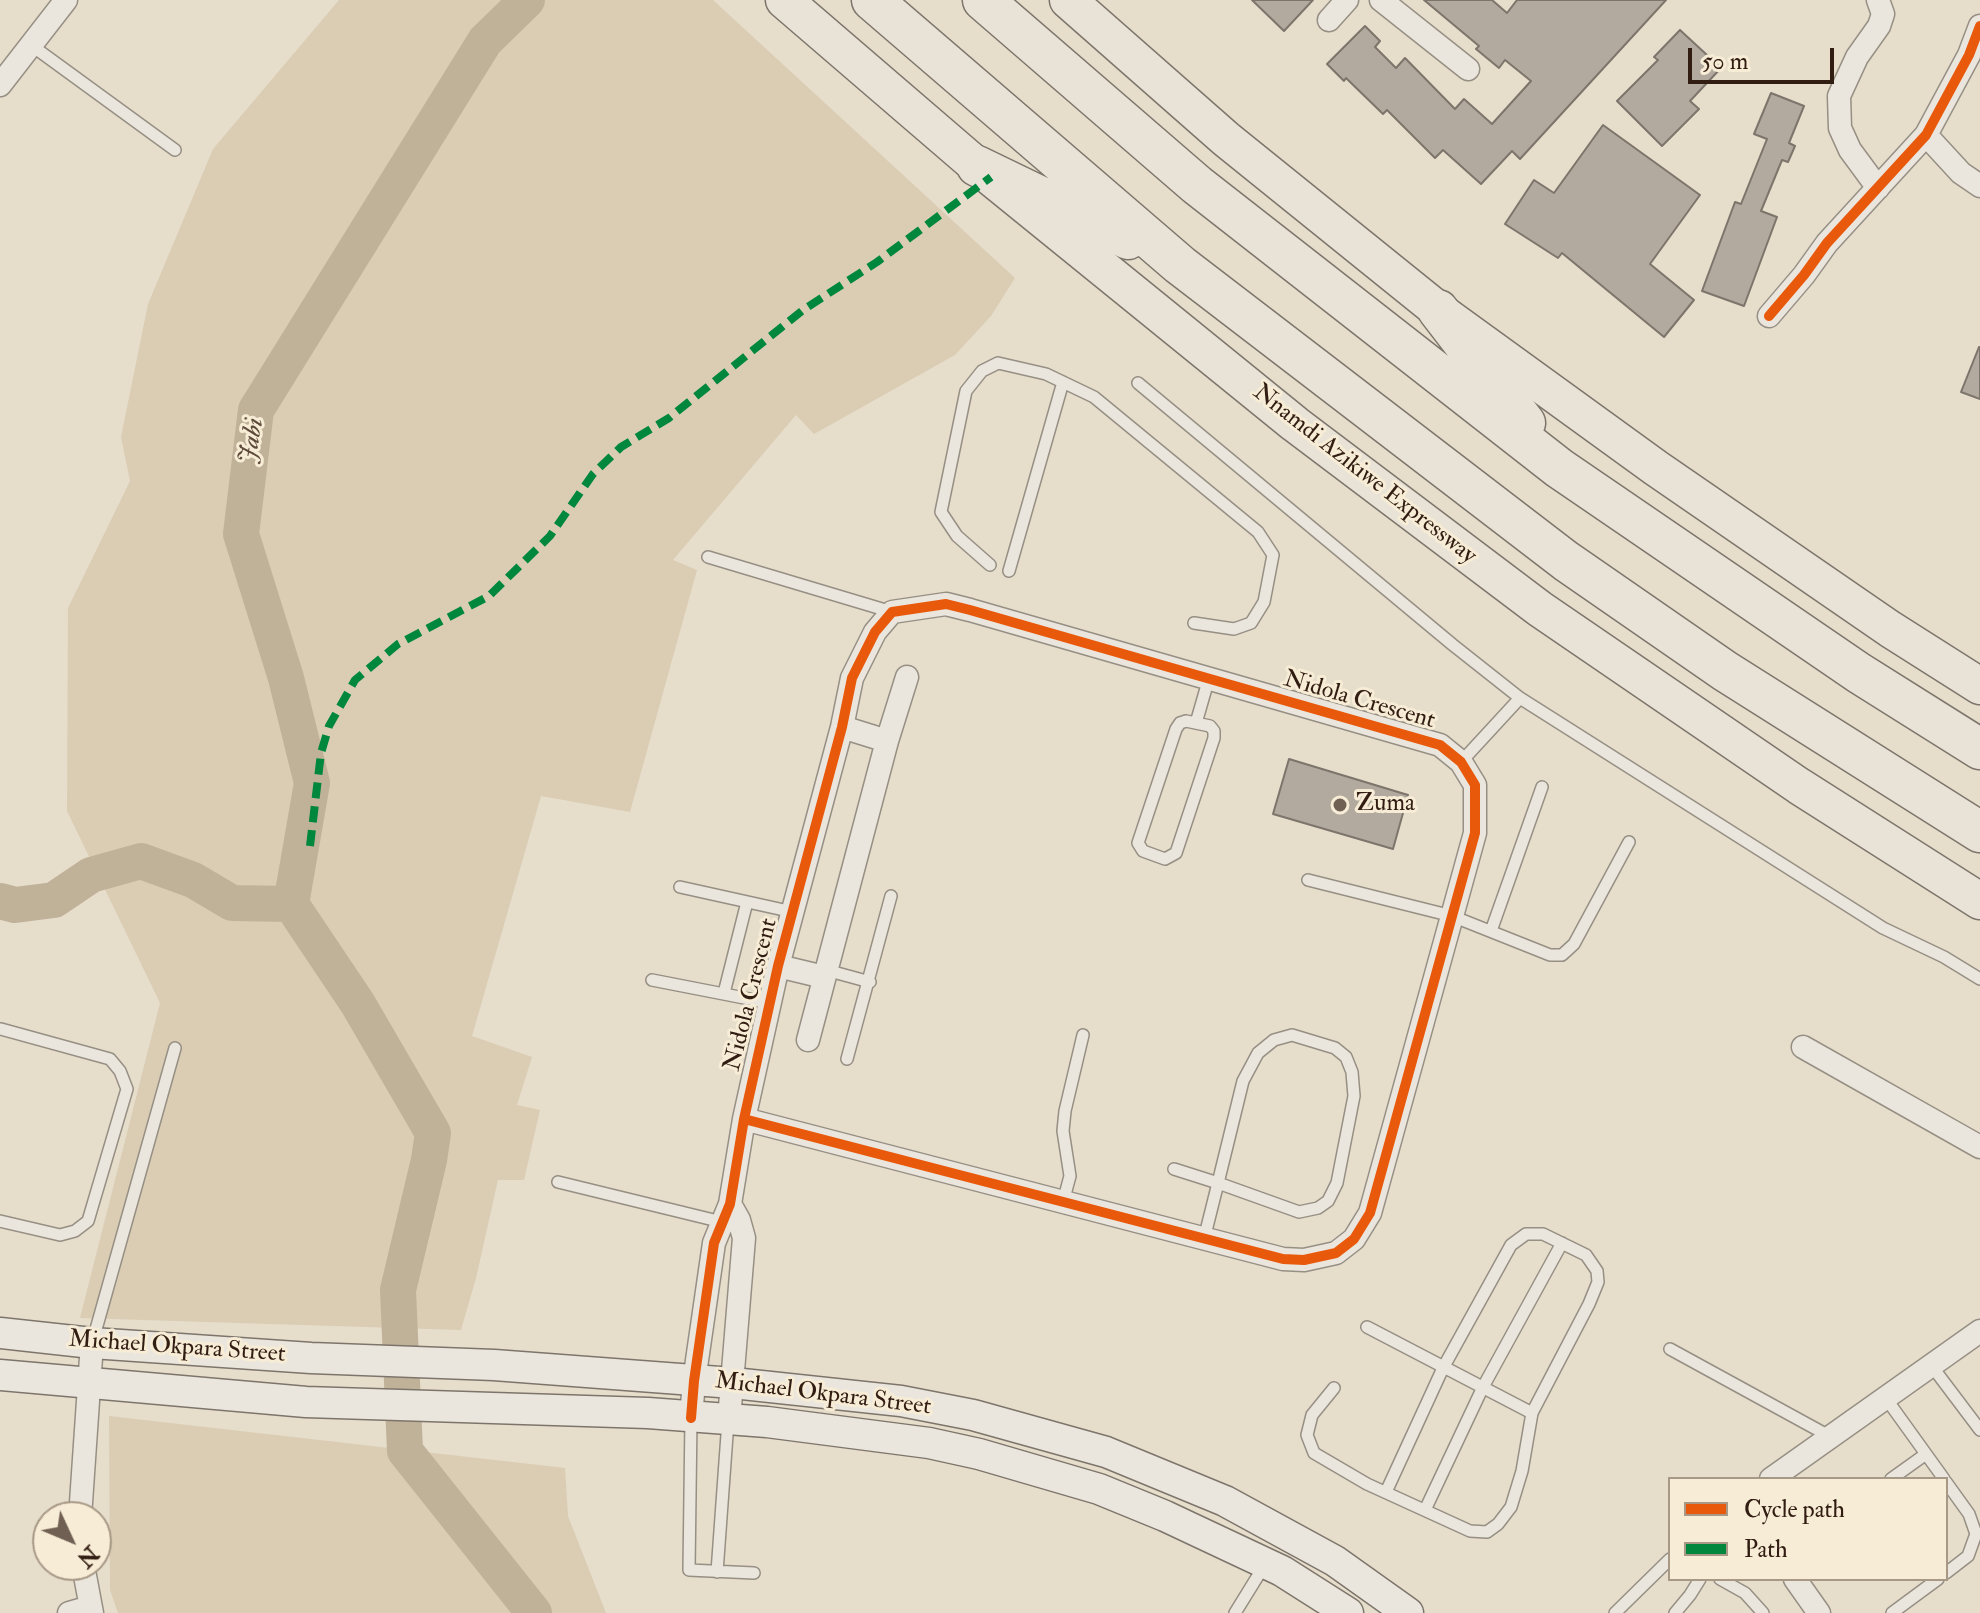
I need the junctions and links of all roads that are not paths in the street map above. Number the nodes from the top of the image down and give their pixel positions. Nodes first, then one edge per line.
1 (66, 0) edge
2 (784, 0) edge
3 (872, 0) edge
4 (983, 0) edge
5 (1068, 0) edge
6 (1347, 0) edge
7 (1381, 0) edge
8 (1878, 0) edge
9 (1329, 20) dead end
10 (1980, 26) edge
11 (31, 45) junction
12 (1974, 57) edge
13 (1468, 69) dead end
14 (0, 85) edge
15 (1926, 135) junction
16 (175, 150) dead end
17 (977, 166) junction
18 (1980, 186) edge
19 (1878, 188) junction
20 (1180, 265) junction
21 (1438, 310) junction
22 (1769, 316) dead end
23 (1063, 382) junction
24 (1138, 383) dead end
25 (1559, 468) junction
26 (708, 557) dead end
27 (990, 565) dead end
28 (1009, 571) dead end
29 (892, 612) junction
30 (1194, 623) dead end
31 (907, 677) dead end
32 (1209, 678) junction
33 (1980, 686) edge
34 (1520, 698) junction
35 (1196, 723) junction
36 (842, 727) junction
37 (887, 741) junction
38 (1980, 749) edge
39 (1461, 762) junction
40 (1542, 787) dead end
41 (1980, 832) edge
42 (1629, 842) dead end
43 (1308, 880) dead end
44 (680, 887) dead end
45 (891, 896) dead end
46 (1980, 901) edge
47 (747, 902) junction
48 (793, 912) junction
49 (1452, 916) junction
50 (1491, 931) junction
51 (778, 966) junction
52 (825, 973) junction
53 (1980, 979) edge
54 (652, 980) dead end
55 (870, 982) junction
56 (724, 993) junction
57 (770, 1003) junction
58 (1, 1029) edge
59 (1083, 1035) dead end
60 (808, 1040) dead end
61 (1803, 1047) dead end
62 (175, 1048) dead end
63 (847, 1059) dead end
64 (744, 1119) junction
65 (1980, 1147) edge
66 (1174, 1169) dead end
67 (558, 1182) dead end
68 (1218, 1183) junction
69 (1063, 1202) junction
70 (726, 1213) junction
71 (0, 1221) edge
72 (1204, 1239) junction
73 (1562, 1243) junction
74 (1367, 1327) dead end
75 (1980, 1331) edge
76 (0, 1333) edge
77 (92, 1343) junction
78 (1670, 1349) dead end
79 (1931, 1365) junction
80 (1443, 1368) junction
81 (0, 1375) edge
82 (694, 1381) junction
83 (89, 1383) junction
84 (733, 1383) junction
85 (1483, 1387) junction
86 (1334, 1388) dead end
87 (1885, 1397) junction
88 (1532, 1413) junction
89 (691, 1418) junction
90 (729, 1419) junction
91 (1980, 1430) edge
92 (1829, 1436) junction
93 (1926, 1454) junction
94 (1774, 1477) edge
95 (1894, 1477) edge
96 (1942, 1477) edge
97 (1948, 1485) edge
98 (1386, 1492) junction
99 (81, 1501) edge
100 (1425, 1510) junction
101 (1668, 1561) edge
102 (1266, 1564) junction
103 (1948, 1571) edge
104 (717, 1572) junction
105 (754, 1573) dead end
106 (83, 1581) edge
107 (1699, 1581) edge
108 (1724, 1581) edge
109 (1796, 1581) edge
110 (1935, 1581) edge
111 (84, 1611) edge
112 (1235, 1613) edge
113 (1348, 1613) edge
114 (1408, 1613) edge
115 (1615, 1613) edge
116 (1675, 1613) edge
117 (1763, 1613) edge
118 (1819, 1613) edge
119 (1892, 1613) edge

1 - 11 street
2 - 17 highway, Nnamdi Azikiwe Expressway
3 - 20 highway
4 - 25 highway
5 - 21 highway
6 - 9 street
7 - 13 street
8 - 19 street
10 - 12 street
11 - 14 street
11 - 16 lane
12 - 15 street
15 - 18 street
15 - 19 street
17 - 20 highway
17 - 46 highway, Nnamdi Azikiwe Expressway
19 - 22 street
20 - 41 highway
21 - 25 highway
21 - 33 highway
23 - 27 lane
23 - 28 lane
23 - 30 lane
24 - 34 lane
25 - 38 highway
26 - 29 lane
29 - 32 street, Nidola Crescent
29 - 36 street, Nidola Crescent
31 - 37 street
32 - 35 lane
32 - 39 street, Nidola Crescent
34 - 39 lane
34 - 53 lane
35 - 35 lane
36 - 37 street
36 - 48 street, Nidola Crescent
37 - 52 street
39 - 49 street
40 - 50 lane
42 - 50 lane
43 - 49 lane
44 - 47 lane
45 - 55 lane
47 - 48 lane
47 - 56 lane
48 - 51 street, Nidola Crescent
49 - 50 lane
49 - 72 street
51 - 52 street
51 - 57 street, Nidola Crescent
52 - 55 lane
52 - 60 street
54 - 56 lane
55 - 63 lane
56 - 57 lane
57 - 64 street, Nidola Crescent
58 - 71 lane
59 - 69 lane
61 - 65 street
62 - 77 lane
64 - 69 street
64 - 70 street, Nidola Crescent
66 - 68 lane
67 - 70 lane
68 - 68 lane
68 - 72 lane
69 - 72 street
70 - 82 street, Nidola Crescent
70 - 84 street
73 - 80 lane
73 - 85 lane
73 - 88 lane
74 - 80 lane
75 - 79 street
76 - 77 main road, Michael Okpara Street
77 - 82 main road, Michael Okpara Street
77 - 83 street
78 - 92 lane
79 - 87 street
79 - 91 lane
80 - 85 lane
80 - 98 lane
81 - 83 main road, Michael Okpara Street
82 - 84 main road, Michael Okpara Street
82 - 89 street, Nidola Crescent
83 - 89 main road, Michael Okpara Street
83 - 99 street
84 - 90 street
84 - 114 main road, Michael Okpara Street
85 - 88 lane
85 - 100 lane
86 - 98 lane
87 - 92 street
87 - 93 lane
88 - 100 lane
89 - 90 main road, Michael Okpara Street
89 - 104 lane
90 - 102 main road, Michael Okpara Street
90 - 104 lane
92 - 94 street
93 - 95 lane
93 - 96 lane
97 - 103 lane
98 - 100 lane
101 - 115 lane
102 - 112 lane
102 - 113 main road, Michael Okpara Street
104 - 105 lane
106 - 111 street
107 - 116 lane
108 - 117 lane
109 - 118 street
110 - 119 lane

